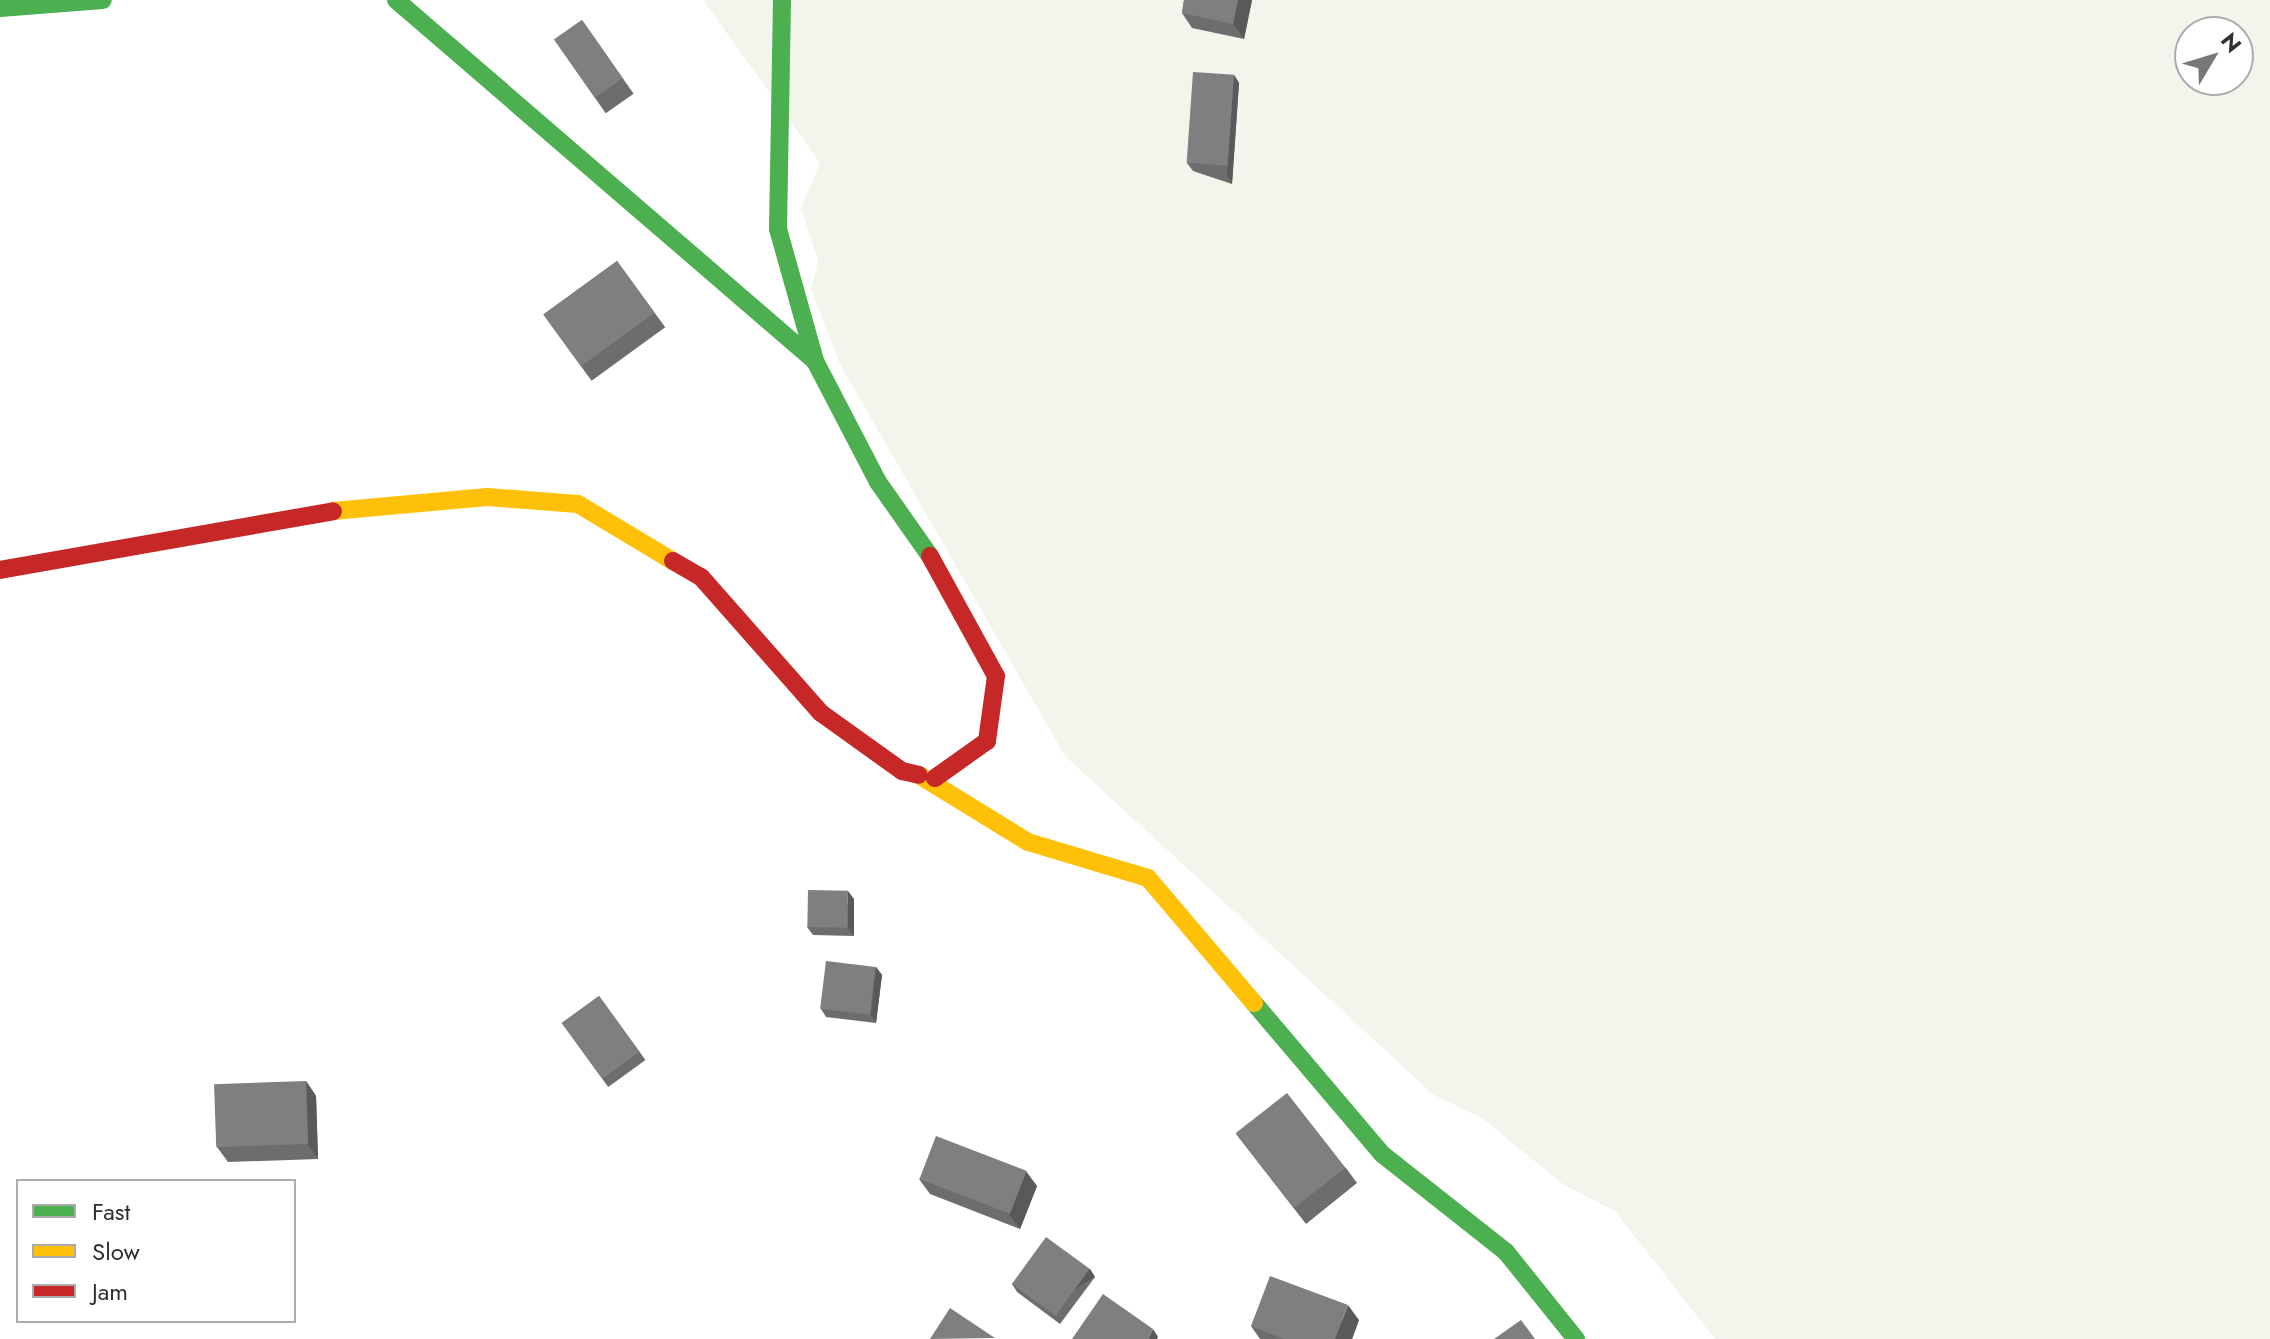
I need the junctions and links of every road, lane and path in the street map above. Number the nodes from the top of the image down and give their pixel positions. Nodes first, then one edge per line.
1 (103, 0) edge
2 (396, 0) edge
3 (782, 0) edge
4 (0, 8) edge
5 (815, 361) junction
6 (0, 570) edge
7 (935, 778) junction
8 (1576, 1339) edge

1 - 4 main road
2 - 5 main road
3 - 5 main road
5 - 7 main road
6 - 7 main road
7 - 8 main road

